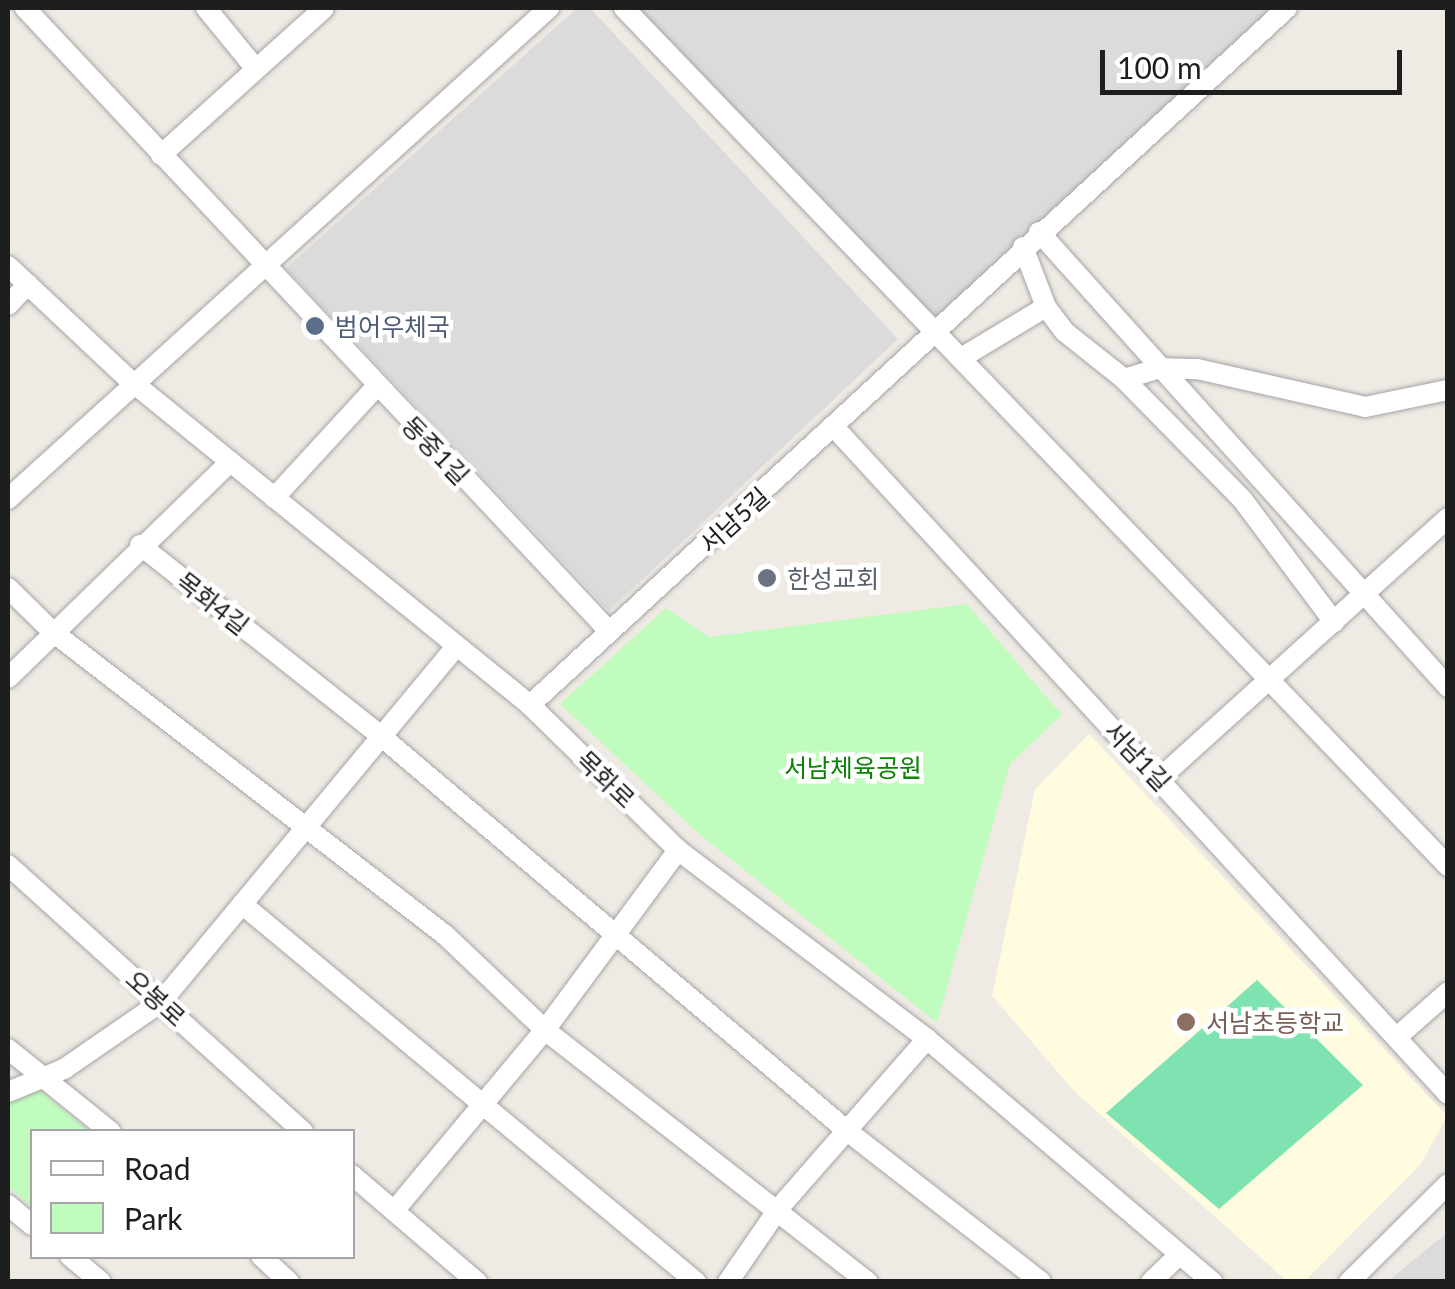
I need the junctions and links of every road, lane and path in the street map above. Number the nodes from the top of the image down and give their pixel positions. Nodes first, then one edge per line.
1 (24, 8) edge
2 (206, 8) edge
3 (324, 8) edge
4 (549, 8) edge
5 (624, 8) edge
6 (1287, 8) edge
7 (256, 69) junction
8 (161, 155) junction
9 (1040, 232) junction
10 (1023, 247) junction
11 (8, 266) edge
12 (264, 266) junction
13 (28, 284) junction
14 (8, 305) edge
15 (1046, 307) junction
16 (934, 330) junction
17 (961, 358) junction
18 (1160, 368) junction
19 (1124, 379) junction
20 (137, 386) junction
21 (376, 387) junction
22 (1448, 390) edge
23 (833, 426) junction
24 (230, 462) junction
25 (274, 498) junction
26 (8, 499) edge
27 (1448, 518) edge
28 (140, 545) junction
29 (8, 588) edge
30 (1363, 596) junction
31 (1334, 622) junction
32 (53, 632) junction
33 (610, 632) junction
34 (456, 646) junction
35 (8, 678) edge
36 (1266, 684) junction
37 (1448, 687) edge
38 (530, 705) junction
39 (382, 737) junction
40 (1159, 779) junction
41 (308, 828) junction
42 (678, 850) junction
43 (8, 864) edge
44 (1448, 866) edge
45 (242, 904) junction
46 (614, 936) junction
47 (1448, 992) edge
48 (161, 1002) junction
49 (545, 1030) junction
50 (1396, 1036) junction
51 (928, 1039) junction
52 (8, 1050) edge
53 (42, 1078) junction
54 (8, 1092) edge
55 (1448, 1094) edge
56 (478, 1106) junction
57 (107, 1129) edge
58 (300, 1129) edge
59 (846, 1130) junction
60 (355, 1178) edge
61 (1448, 1184) edge
62 (8, 1205) edge
63 (780, 1208) junction
64 (394, 1210) junction
65 (30, 1224) edge
66 (1179, 1254) junction
67 (74, 1259) edge
68 (264, 1259) edge
69 (101, 1282) edge
70 (290, 1282) edge
71 (476, 1282) edge
72 (696, 1282) edge
73 (728, 1282) edge
74 (868, 1282) edge
75 (1041, 1282) edge
76 (1151, 1282) edge
77 (1213, 1282) edge
78 (1350, 1282) edge

1 - 8 street, 동중1길
2 - 7 street
3 - 7 street
4 - 12 street
5 - 16 street
6 - 9 street, 서남5길
7 - 8 street
8 - 12 street, 동중1길
9 - 10 street, 서남5길
9 - 18 street
10 - 15 street
10 - 16 street, 서남5길
11 - 13 street, 목화로
12 - 20 street
12 - 21 street, 동중1길
13 - 14 street
13 - 20 street, 목화로
15 - 17 street
15 - 19 street
16 - 17 street
16 - 23 street, 서남5길
17 - 36 street
18 - 19 street
18 - 22 street
18 - 30 street
19 - 31 street
20 - 24 street, 목화로
20 - 26 street
21 - 25 street
21 - 33 street, 동중1길
23 - 33 street, 서남5길
23 - 40 street, 서남1길
24 - 25 street, 목화로
24 - 28 street
25 - 34 street, 목화로
27 - 30 street
28 - 32 street
28 - 39 street, 목화4길
29 - 32 street
30 - 31 street
30 - 37 street
31 - 36 street
32 - 35 street
32 - 41 street
33 - 38 street, 서남5길
34 - 38 street, 목화로
34 - 39 street
36 - 40 street
36 - 44 street
38 - 42 street, 목화로
39 - 41 street
39 - 46 street, 목화4길
40 - 50 street, 서남1길
41 - 45 street
41 - 49 street
42 - 46 street
42 - 51 street, 목화로
43 - 48 street, 오봉로
45 - 48 street
45 - 56 street
46 - 49 street
46 - 59 street, 목화4길
47 - 50 street
48 - 53 street
48 - 58 street, 오봉로
49 - 56 street
49 - 63 street
50 - 55 street, 서남1길
51 - 59 street
51 - 66 street, 목화로
52 - 53 street
53 - 54 street
53 - 57 street
56 - 64 street
56 - 72 street
59 - 63 street
59 - 75 street, 목화4길
60 - 64 street
61 - 78 street
62 - 65 street
63 - 73 street
63 - 74 street
64 - 71 street
66 - 76 street
66 - 77 street, 목화로
67 - 69 street
68 - 70 street

